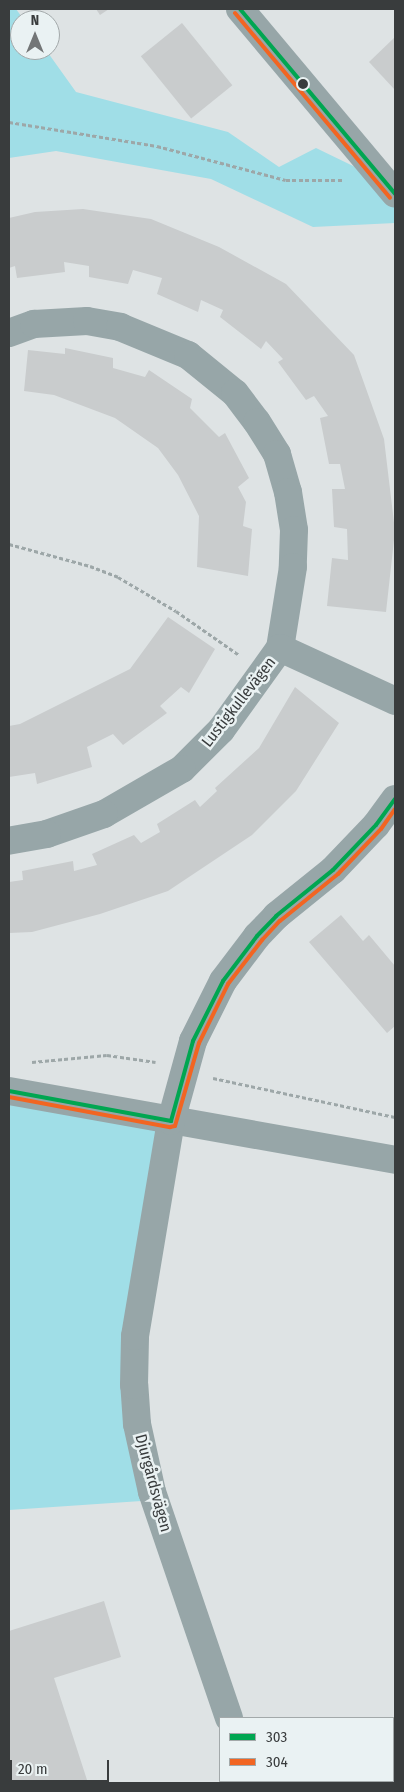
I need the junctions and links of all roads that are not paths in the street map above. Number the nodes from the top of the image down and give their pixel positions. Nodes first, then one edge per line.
1 (240, 9) edge
2 (390, 187) edge
3 (9, 333) edge
4 (280, 648) junction
5 (395, 701) edge
6 (395, 799) edge
7 (9, 841) edge
8 (9, 1091) edge
9 (171, 1120) junction
10 (395, 1160) edge
11 (229, 1717) edge

1 - 2 street
3 - 4 street, Lustigkullevägen
4 - 5 street, Lustigkullevägen
4 - 7 street, Lustigkullevägen
6 - 9 street
8 - 9 street
9 - 10 street
9 - 11 street, Djurgårdsvägen

